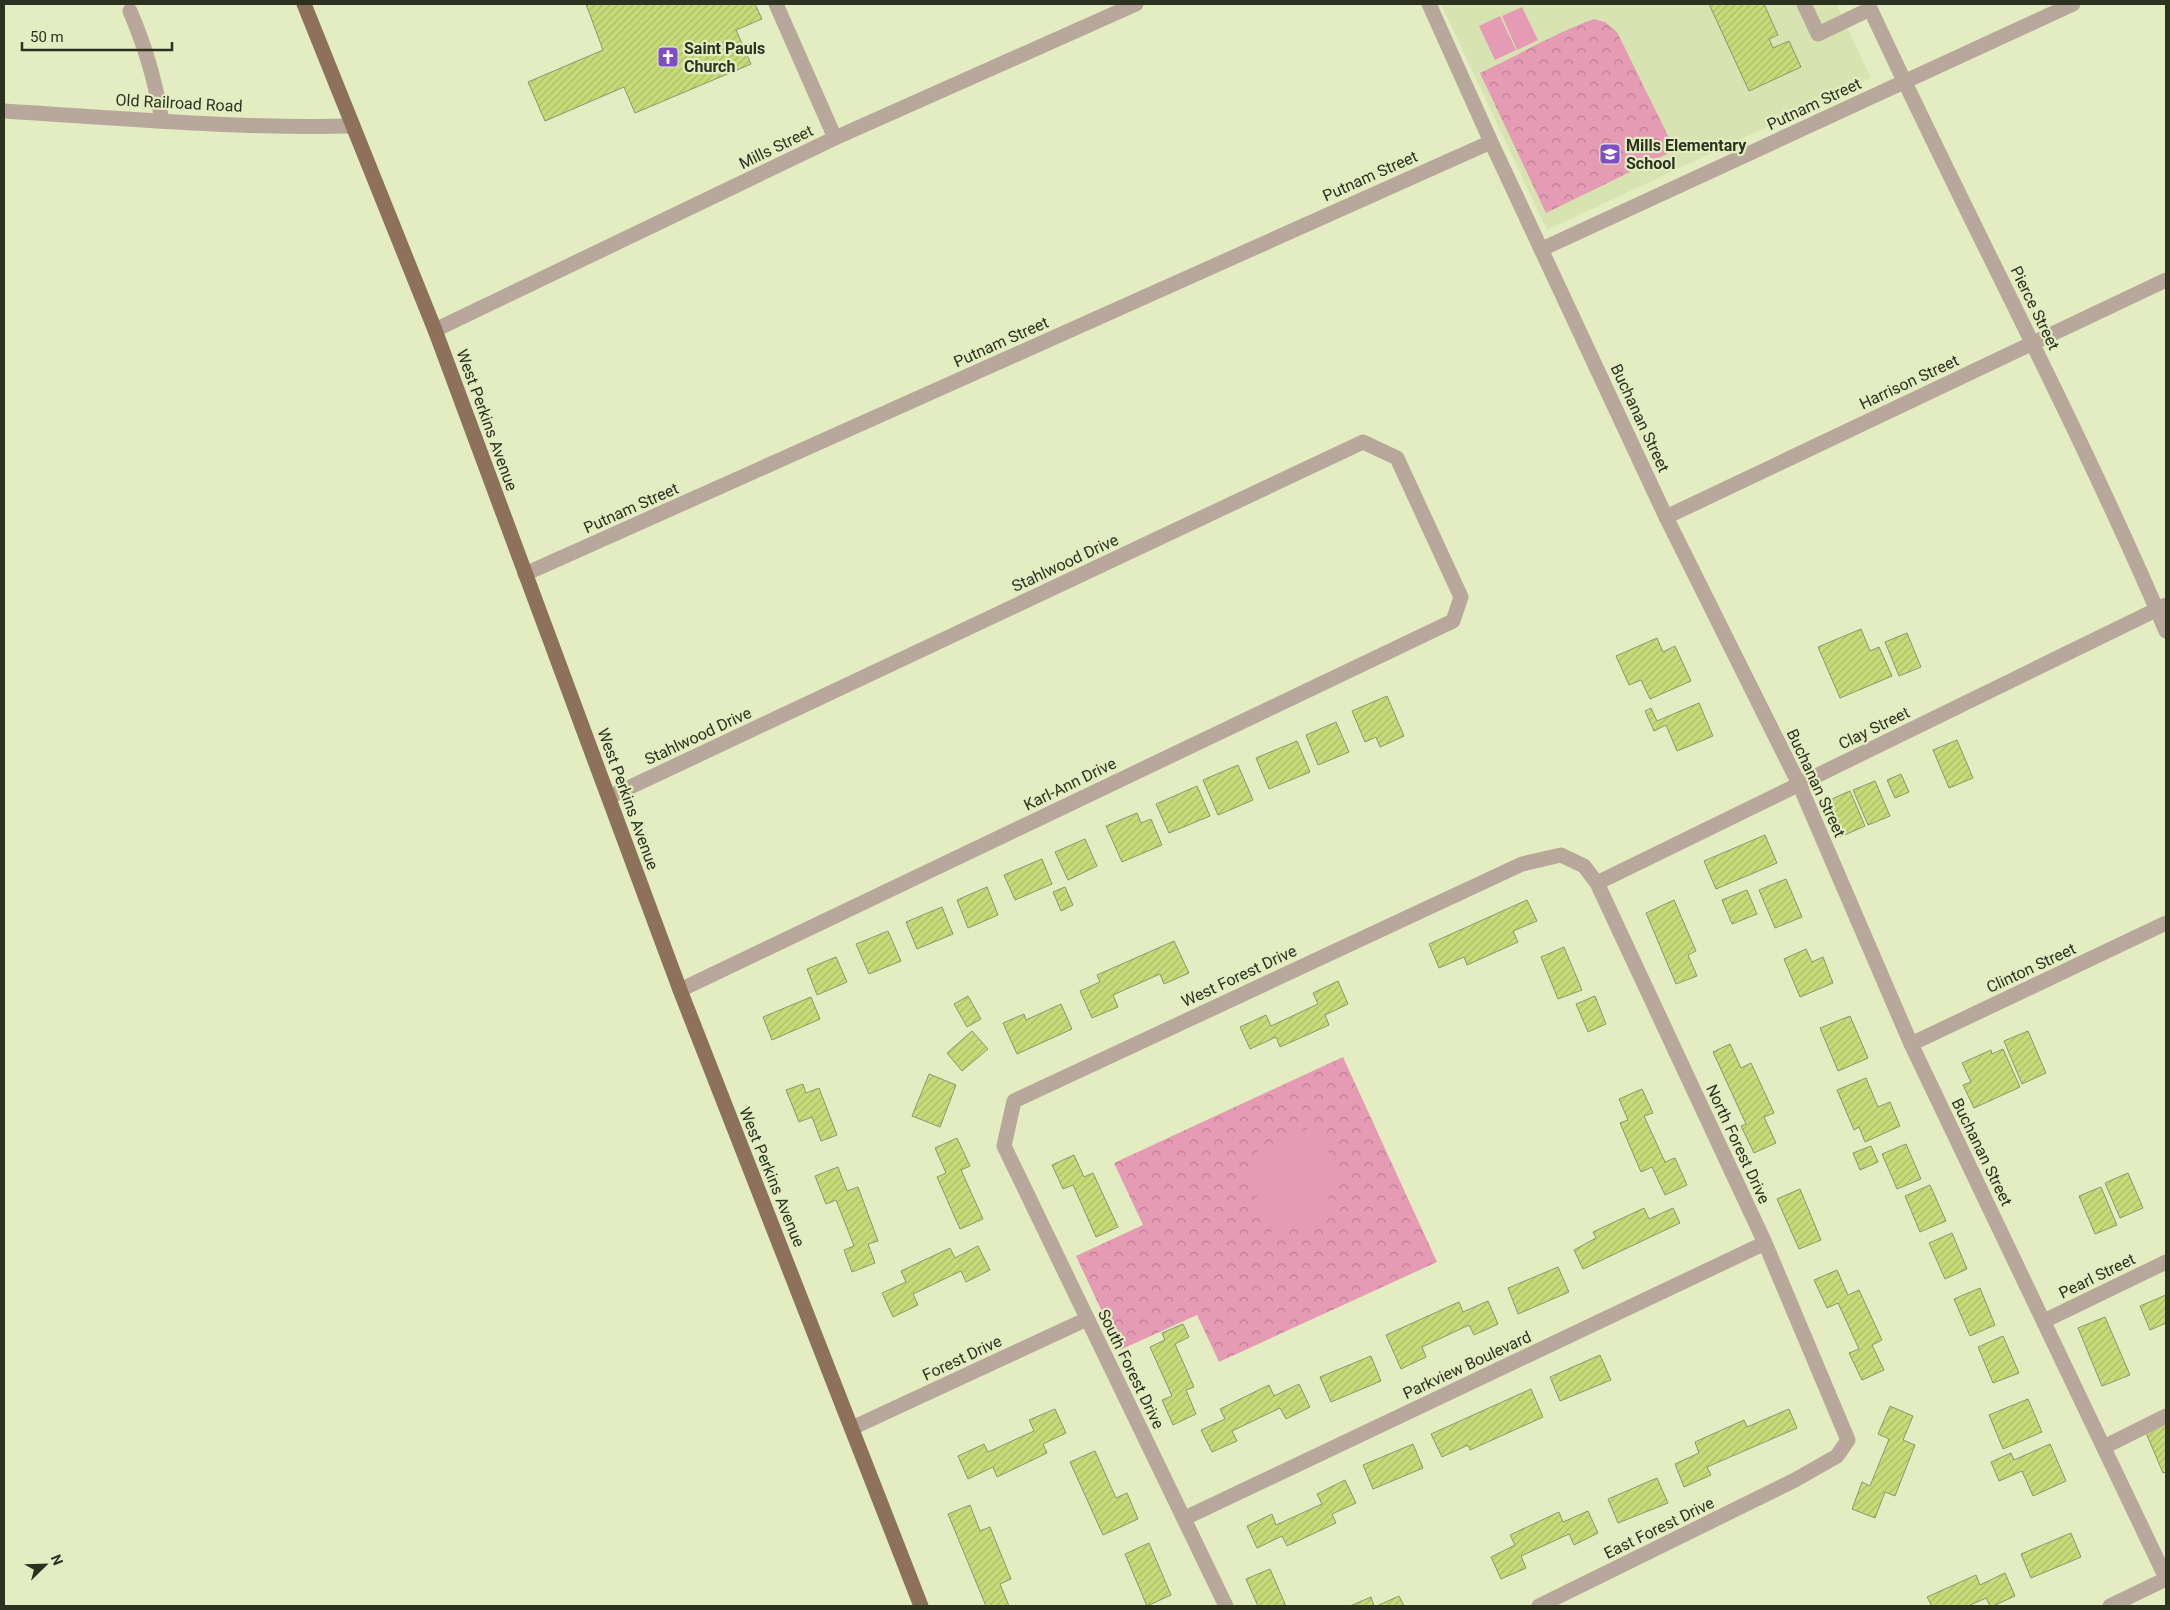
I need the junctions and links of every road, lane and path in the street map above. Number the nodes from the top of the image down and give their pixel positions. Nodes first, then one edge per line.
1 (304, 4) edge
2 (776, 4) edge
3 (1136, 4) edge
4 (1429, 4) edge
5 (1804, 4) edge
6 (2073, 4) edge
7 (1869, 7) edge
8 (130, 11) dead end
9 (1904, 82) junction
10 (4, 111) edge
11 (162, 121) junction
12 (353, 126) junction
13 (836, 138) junction
14 (1490, 142) junction
15 (1542, 249) junction
16 (2166, 280) edge
17 (435, 330) junction
18 (2033, 343) junction
19 (1666, 517) junction
20 (525, 574) junction
21 (1461, 597) joint
22 (2162, 607) edge
23 (2166, 630) edge
24 (1800, 784) junction
25 (609, 797) junction
26 (1522, 864) joint
27 (1597, 883) junction
28 (2166, 923) edge
29 (680, 990) junction
30 (1912, 1044) junction
31 (1004, 1146) joint
32 (1765, 1243) junction
33 (2166, 1262) edge
34 (1086, 1319) junction
35 (2044, 1321) junction
36 (2166, 1416) edge
37 (852, 1428) junction
38 (2104, 1447) junction
39 (1795, 1480) joint
40 (1184, 1518) junction
41 (2166, 1579) edge
42 (1569, 1600) edge
43 (921, 1606) edge
44 (1226, 1606) edge
45 (1538, 1606) edge
46 (2110, 1606) edge

1 - 12 main road, West Perkins Avenue
2 - 13 street
3 - 13 street, Mills Street
4 - 14 street, Buchanan Street
5 - 7 street
6 - 9 street, Putnam Street
7 - 9 street, Pierce Street
8 - 11 street
9 - 15 street, Putnam Street
9 - 18 street, Pierce Street
10 - 11 street, Old Railroad Road
11 - 12 street, Old Railroad Road
12 - 17 main road, West Perkins Avenue
13 - 17 street, Mills Street
14 - 15 street, Buchanan Street
14 - 20 street, Putnam Street
15 - 19 street, Buchanan Street
16 - 18 street, Harrison Street
17 - 20 main road, West Perkins Avenue
18 - 19 street, Harrison Street
18 - 22 street, Pierce Street
19 - 24 street, Buchanan Street
20 - 25 main road, West Perkins Avenue
21 - 25 street, Stahlwood Drive
21 - 29 street, Karl-Ann Drive
22 - 23 street, Pierce Street
22 - 24 street, Clay Street
24 - 27 street, Clay Street
24 - 30 street, Buchanan Street
25 - 29 main road, West Perkins Avenue
26 - 27 street, North Forest Drive
26 - 31 street, West Forest Drive
27 - 32 street, North Forest Drive
28 - 30 street, Clinton Street
29 - 37 main road, West Perkins Avenue
30 - 35 street, Buchanan Street
31 - 34 street, South Forest Drive
32 - 39 street, North Forest Drive
32 - 40 street, Parkview Boulevard
33 - 35 street, Pearl Street
34 - 37 street, Forest Drive
34 - 40 street, South Forest Drive
35 - 38 street, Buchanan Street
36 - 38 street
37 - 43 main road, West Perkins Avenue
38 - 41 street, Buchanan Street
39 - 42 street, East Forest Drive
40 - 44 street, South Forest Drive
41 - 46 street
42 - 45 street, East Forest Drive

